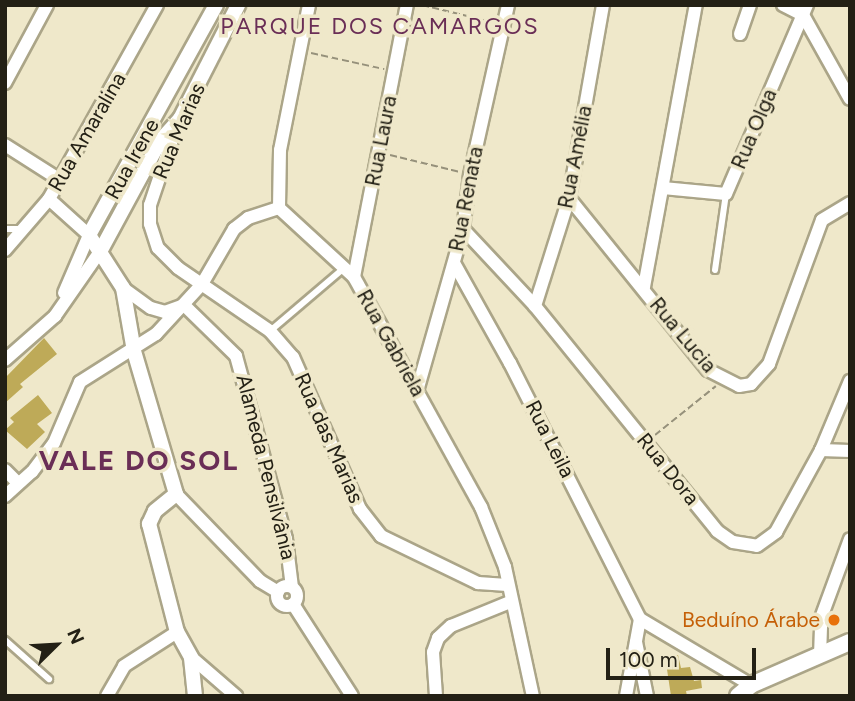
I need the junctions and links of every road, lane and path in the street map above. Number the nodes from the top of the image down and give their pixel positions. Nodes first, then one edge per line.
1 (47, 5) edge
2 (158, 5) edge
3 (216, 5) edge
4 (238, 5) edge
5 (309, 5) edge
6 (407, 5) edge
7 (422, 5) edge
8 (508, 5) edge
9 (603, 5) edge
10 (696, 5) edge
11 (750, 5) edge
12 (783, 5) edge
13 (805, 10) edge
14 (504, 24) junction
15 (740, 34) dead end
16 (196, 47) junction
17 (300, 50) junction
18 (213, 54) junction
19 (395, 71) junction
20 (180, 74) junction
21 (5, 83) edge
22 (199, 84) junction
23 (850, 99) edge
24 (180, 118) junction
25 (5, 145) edge
26 (379, 152) junction
27 (470, 175) junction
28 (60, 180) junction
29 (663, 188) junction
30 (726, 194) junction
31 (569, 198) junction
32 (49, 199) junction
33 (850, 202) edge
34 (279, 208) junction
35 (5, 229) edge
36 (24, 229) junction
37 (463, 229) junction
38 (89, 234) junction
39 (5, 250) edge
40 (101, 250) junction
41 (454, 263) junction
42 (344, 268) junction
43 (715, 270) dead end
44 (354, 277) junction
45 (202, 284) junction
46 (644, 287) junction
47 (123, 288) junction
48 (184, 305) junction
49 (535, 306) junction
50 (55, 316) junction
51 (270, 331) junction
52 (134, 351) junction
53 (5, 360) edge
54 (723, 380) junction
55 (850, 382) edge
56 (417, 391) junction
57 (646, 442) junction
58 (821, 450) junction
59 (850, 451) edge
60 (5, 470) edge
61 (18, 483) junction
62 (176, 494) junction
63 (5, 496) edge
64 (850, 539) edge
65 (486, 585) junction
66 (507, 585) junction
67 (292, 587) junction
68 (278, 592) junction
69 (510, 602) junction
70 (293, 604) junction
71 (488, 609) junction
72 (640, 619) junction
73 (177, 632) junction
74 (636, 638) junction
75 (5, 640) edge
76 (850, 642) edge
77 (820, 656) junction
78 (191, 657) junction
79 (49, 679) dead end
80 (751, 685) junction
81 (107, 696) edge
82 (195, 696) edge
83 (236, 696) edge
84 (352, 696) edge
85 (436, 696) edge
86 (533, 696) edge
87 (626, 696) edge
88 (647, 696) edge
89 (738, 696) edge

1 - 21 street
2 - 28 street, Rua Amaralina
3 - 16 street, Rua Irene
4 - 18 street, Rua Marias
5 - 17 street
6 - 19 street, Rua Laura
7 - 14 path
8 - 14 street, Rua Renata
9 - 31 street, Rua Amélia
10 - 29 street
11 - 15 street
12 - 13 street
13 - 23 street
13 - 30 street, Rua Olga
14 - 27 street, Rua Renata
16 - 18 street
16 - 20 street, Rua Irene
17 - 19 path
17 - 34 street
18 - 22 street, Rua Marias
19 - 26 street, Rua Laura
20 - 22 street
20 - 38 street, Rua Irene
22 - 24 street, Rua Marias
24 - 40 street, Rua Irene
24 - 45 street, Rua Marias
25 - 28 street
26 - 27 path
26 - 44 street, Rua Laura
27 - 37 street, Rua Renata
28 - 32 street, Rua Amaralina
29 - 30 street, Rua Olga
29 - 46 street
30 - 43 lane
31 - 46 street, Rua Lucia
31 - 49 street, Rua Amélia
32 - 36 street, Rua Amaralina
32 - 38 street
33 - 54 street, Rua Lucia
34 - 42 street, Rua Gabriela
34 - 45 street
35 - 36 lane
36 - 39 street, Rua Amaralina
37 - 41 street, Rua Renata
37 - 49 street, Rua Dora
38 - 40 street
38 - 50 street, Rua Irene
40 - 47 street
40 - 50 street, Rua Irene
41 - 56 street, Rua Renata
41 - 72 street, Rua Leila
42 - 44 street, Rua Gabriela
42 - 51 lane
44 - 56 street, Rua Gabriela
45 - 48 street
45 - 51 street, Rua das Marias
46 - 54 street, Rua Lucia
47 - 48 street
47 - 52 street
48 - 52 street
48 - 67 street, Alameda Pensilvânia
49 - 57 street, Rua Dora
50 - 53 street, Rua Irene
51 - 65 street, Rua das Marias
52 - 61 street
52 - 62 street
54 - 57 path
55 - 58 street, Rua Dora
56 - 66 street, Rua Gabriela
57 - 58 street, Rua Dora
58 - 59 street
60 - 61 street
61 - 63 street
62 - 68 street
62 - 73 street
64 - 77 street
65 - 66 street, Rua das Marias
65 - 71 street
66 - 69 street, Rua Gabriela
67 - 68 street
67 - 70 street, Alameda Pensilvânia
68 - 70 street
69 - 71 street
69 - 86 street, Rua Gabriela
70 - 84 street
71 - 85 street
72 - 74 street
72 - 80 street
73 - 78 street
73 - 81 street
74 - 87 street
74 - 88 street
75 - 79 lane
76 - 77 main road
77 - 80 main road
78 - 82 street
78 - 83 street
80 - 89 main road

